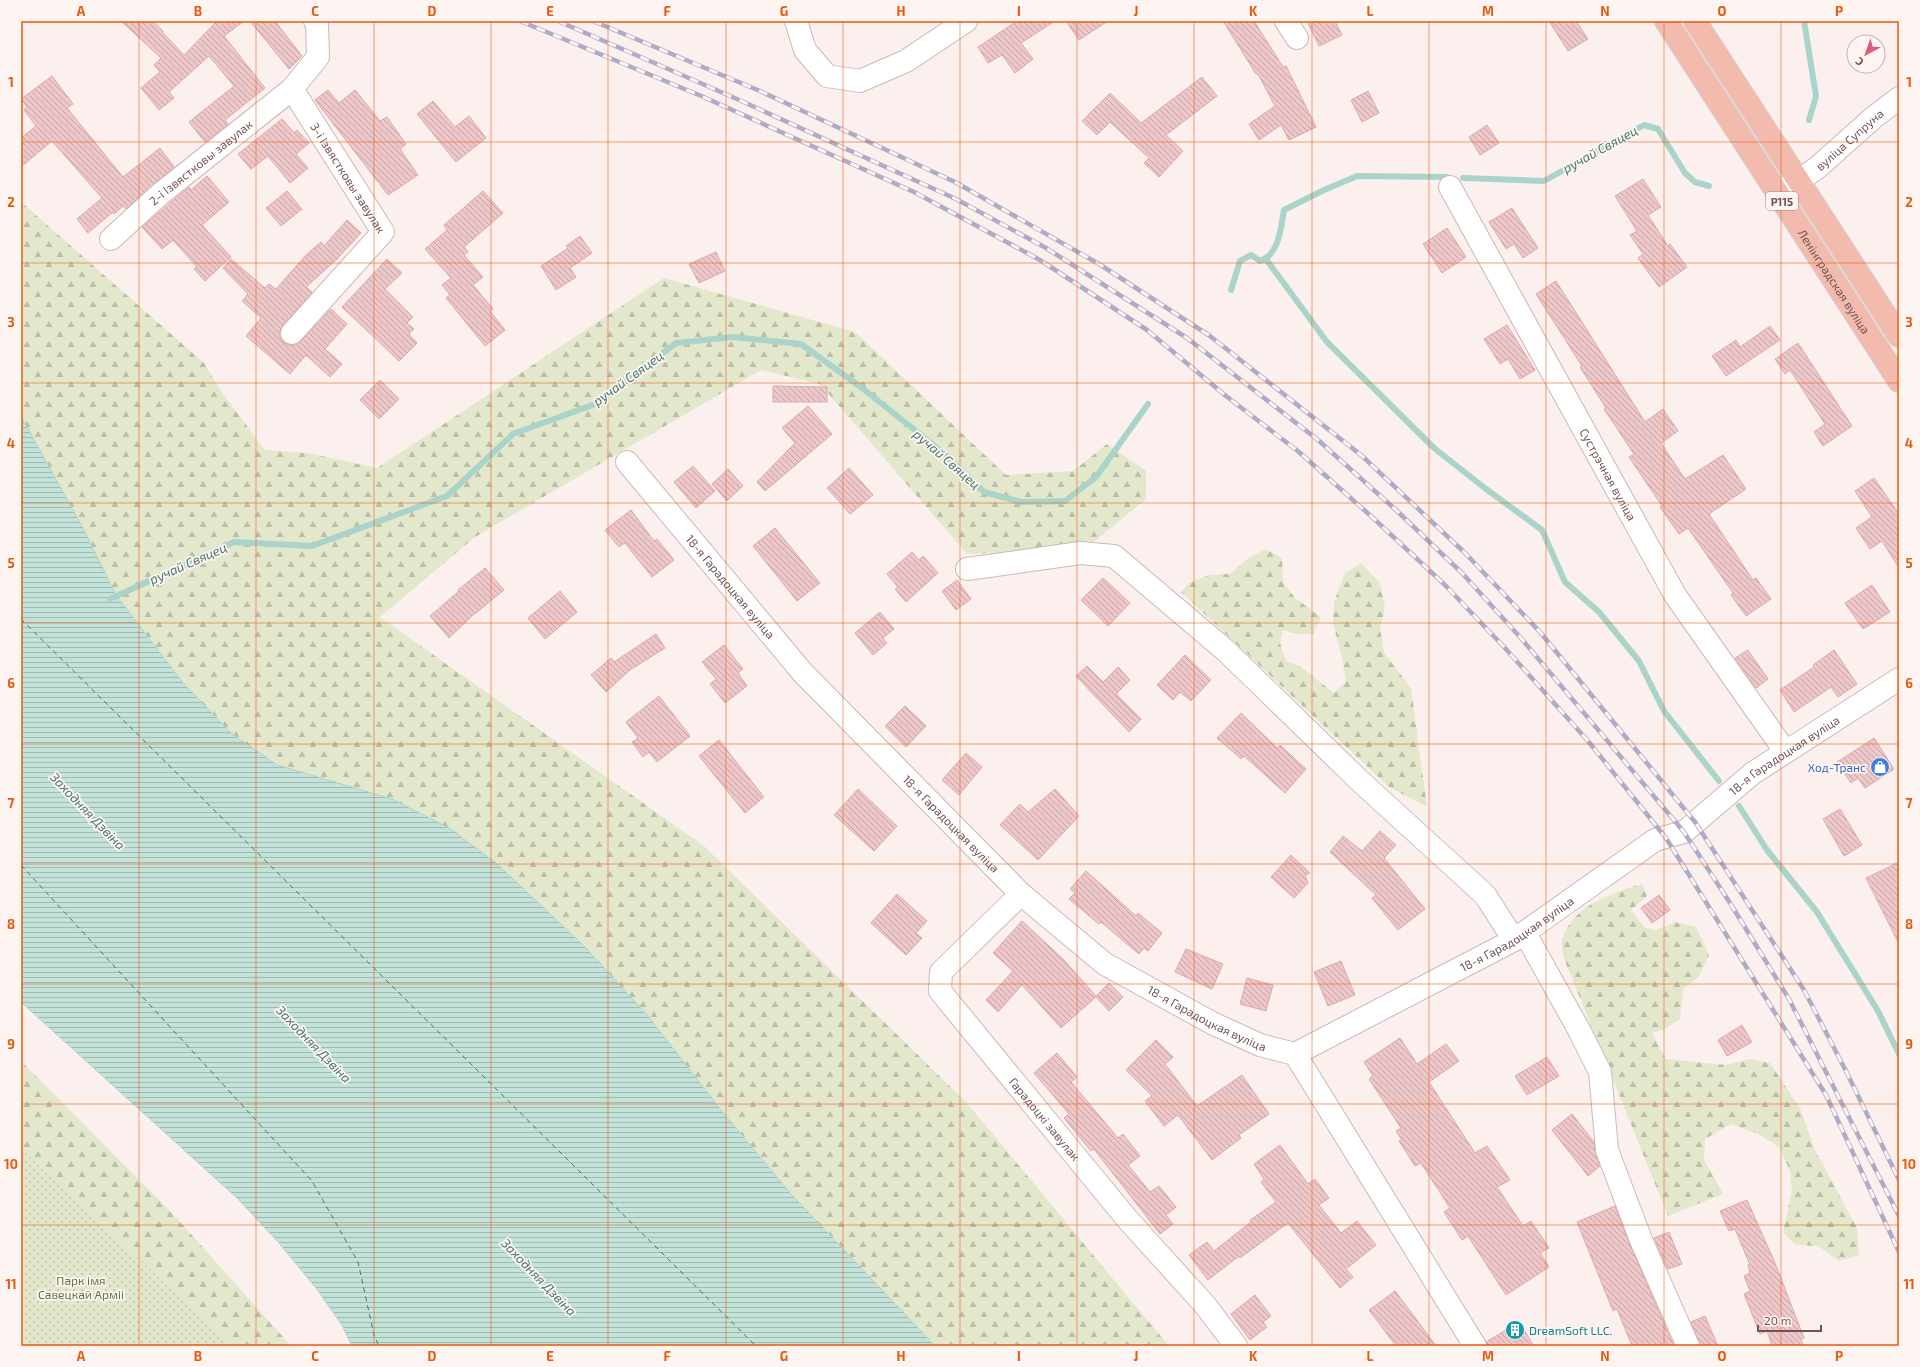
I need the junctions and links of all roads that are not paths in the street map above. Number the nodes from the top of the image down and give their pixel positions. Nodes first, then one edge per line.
1 (315, 21) edge
2 (796, 21) edge
3 (966, 21) edge
4 (1666, 21) edge
5 (1694, 21) edge
6 (292, 89) junction
7 (1899, 98) edge
8 (1798, 180) junction
9 (1450, 187) dead end
10 (1778, 194) junction
11 (111, 239) dead end
12 (292, 333) dead end
13 (1899, 336) edge
14 (1899, 381) edge
15 (627, 462) dead end
16 (967, 569) dead end
17 (1899, 679) edge
18 (1785, 751) junction
19 (1021, 894) junction
20 (1519, 936) junction
21 (1295, 1054) junction
22 (1236, 1346) edge
23 (1475, 1346) edge
24 (1688, 1346) edge

1 - 6 street, 2-і Ізвястковы завулак
2 - 3 street
4 - 10 main road, Ленінградская вуліца / Р115
5 - 8 main road, Ленінградская вуліца / Р115
6 - 11 street, 2-і Ізвястковы завулак
6 - 12 street, 3-і Ізвястковы завулак
7 - 8 street, вуліца Супруна
8 - 10 street, вуліца Супруна
8 - 13 main road, Ленінградская вуліца / Р115
9 - 18 street, Сустрэчная вуліца
10 - 14 main road, Ленінградская вуліца / Р115
15 - 19 street, 18-я Гарадоцкая вуліца
16 - 20 street
17 - 18 street, 18-я Гарадоцкая вуліца
18 - 20 street, 18-я Гарадоцкая вуліца
19 - 21 street, 18-я Гарадоцкая вуліца
19 - 22 street, Гарадоцкі завулак
20 - 21 street, 18-я Гарадоцкая вуліца
20 - 24 street
21 - 23 street

